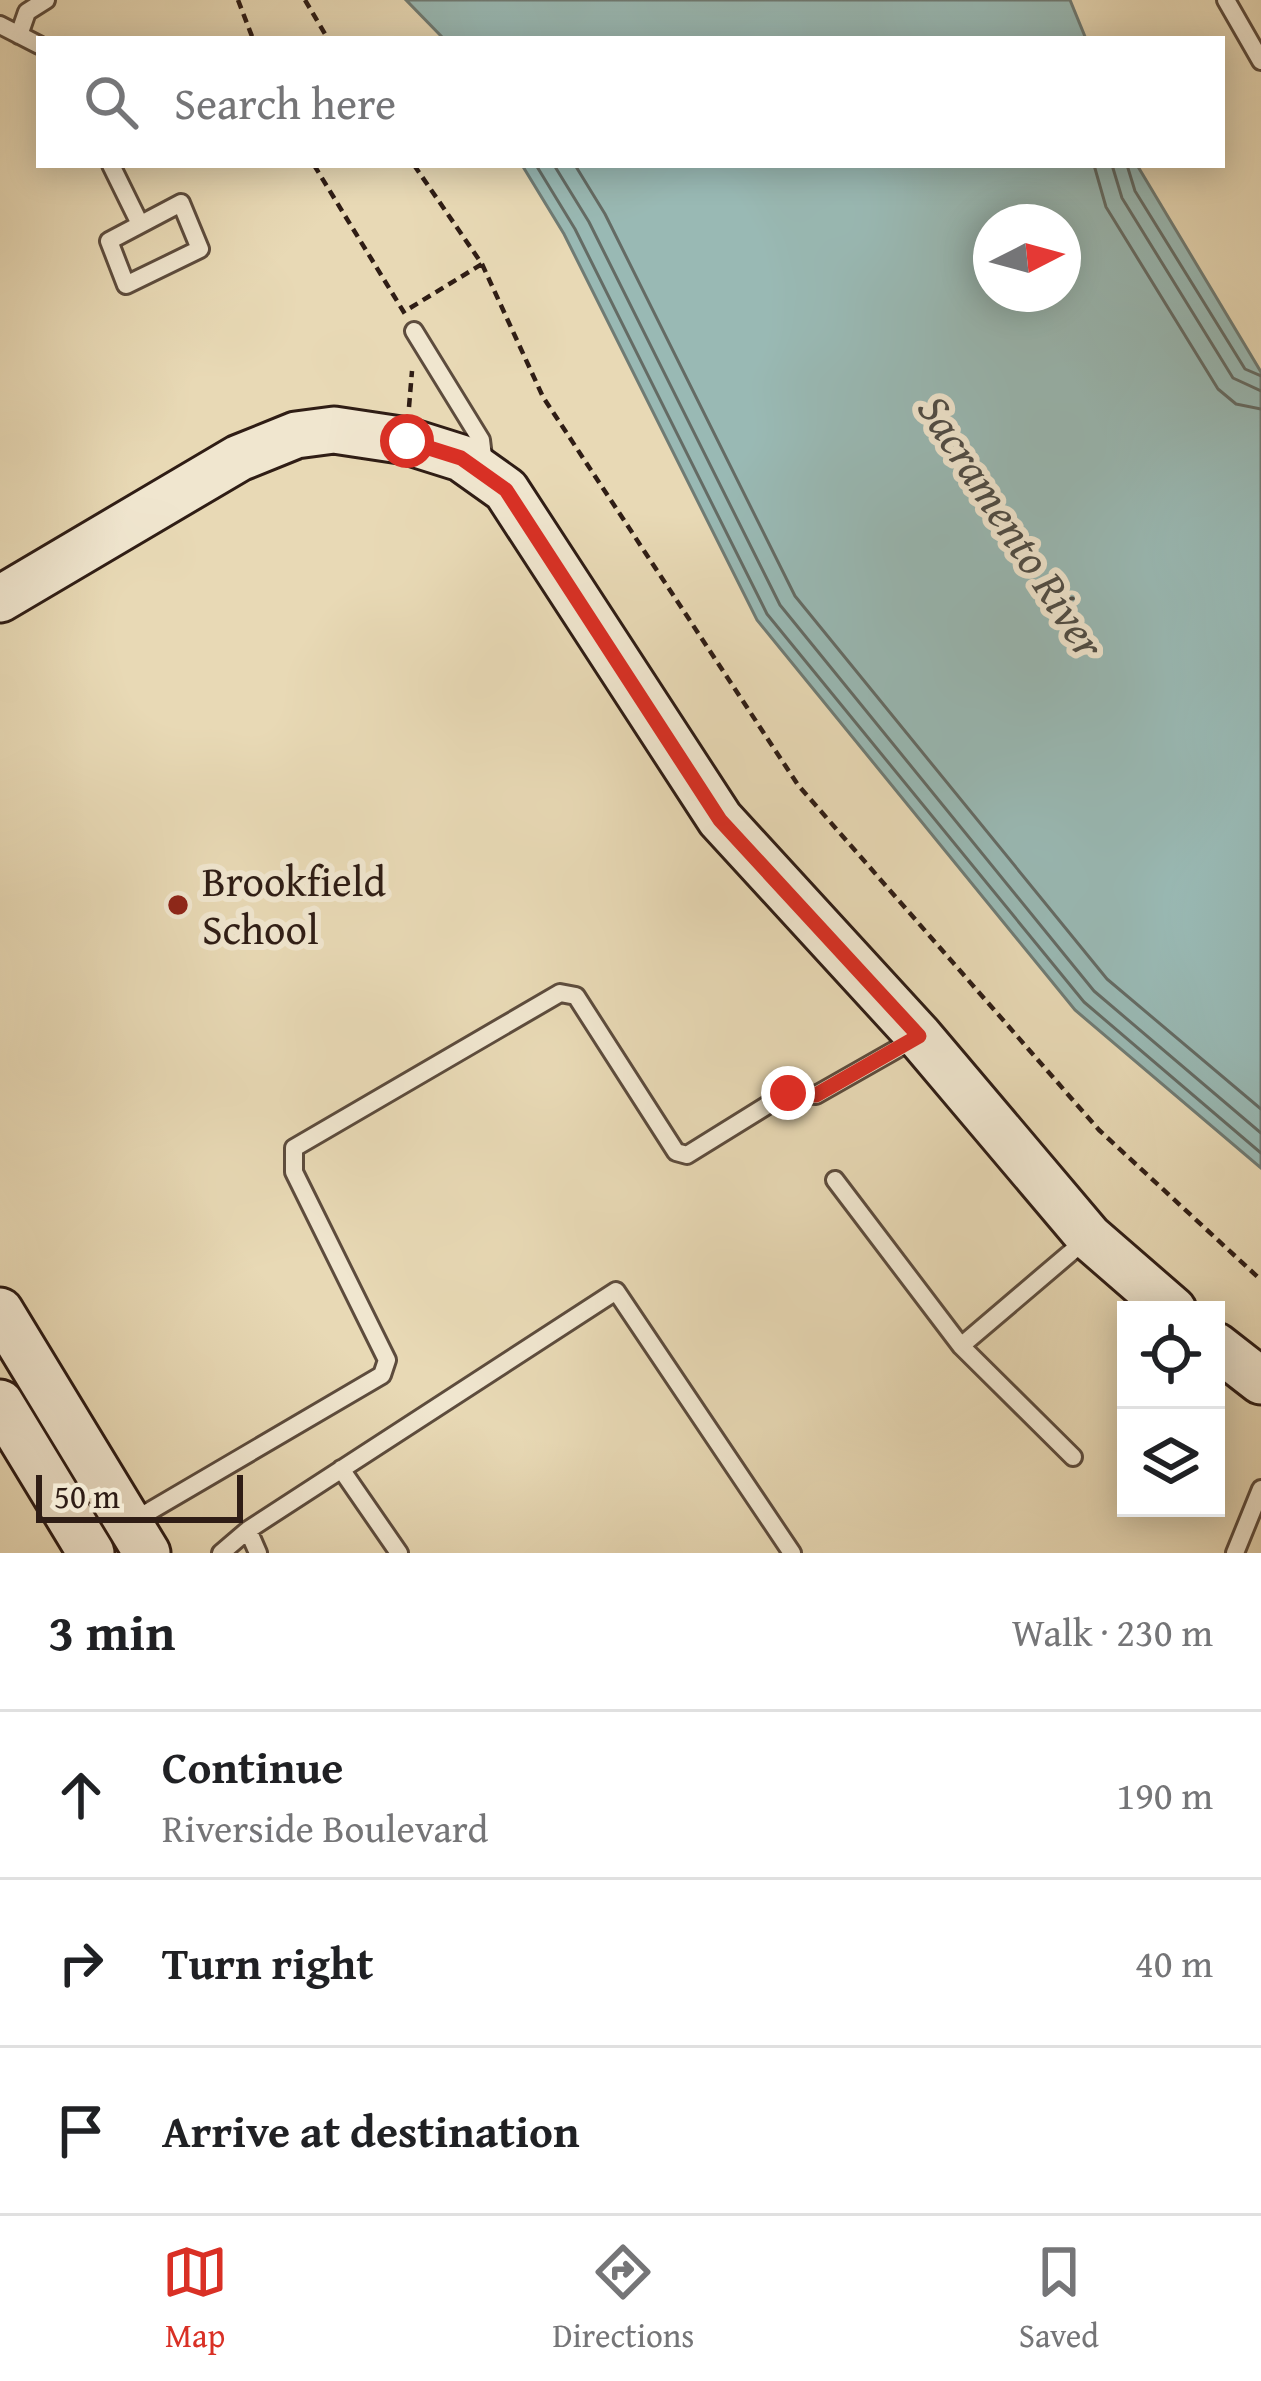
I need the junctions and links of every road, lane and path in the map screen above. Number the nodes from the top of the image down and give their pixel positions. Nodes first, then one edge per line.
1 (46, 0) edge
2 (238, 0) edge
3 (305, 0) edge
4 (1226, 0) edge
5 (0, 25) edge
6 (20, 34) junction
7 (252, 36) edge
8 (326, 36) edge
9 (36, 43) edge
10 (1261, 62) edge
11 (112, 168) edge
12 (316, 168) edge
13 (416, 168) edge
14 (140, 224) junction
15 (482, 264) junction
16 (404, 312) junction
17 (414, 331) junction
18 (407, 441) junction
19 (483, 472) junction
20 (0, 598) edge
21 (919, 1036) junction
22 (835, 1180) dead end
23 (1089, 1237) junction
24 (1261, 1280) edge
25 (1163, 1301) edge
26 (0, 1311) edge
27 (961, 1346) junction
28 (1225, 1353) edge
29 (1261, 1382) edge
30 (0, 1403) edge
31 (1073, 1457) dead end
32 (341, 1469) junction
33 (1261, 1490) edge
34 (248, 1530) junction
35 (113, 1542) edge
36 (221, 1553) edge
37 (258, 1553) edge
38 (399, 1553) edge
39 (792, 1553) edge
40 (1235, 1553) edge

1 - 6 lane
2 - 7 path
3 - 8 path
4 - 10 lane
5 - 6 lane
6 - 9 lane
11 - 14 lane
12 - 16 path
13 - 15 path
14 - 14 lane
15 - 16 path
15 - 24 path
16 - 17 path
17 - 18 path
17 - 19 lane
18 - 19 street
18 - 20 street
19 - 21 street
21 - 23 street
21 - 35 lane
22 - 27 lane
23 - 25 street
23 - 27 lane
26 - 35 street
27 - 31 lane
28 - 29 street
30 - 35 street
32 - 34 lane
32 - 38 lane
32 - 39 lane
33 - 40 lane
34 - 36 lane
34 - 37 lane

